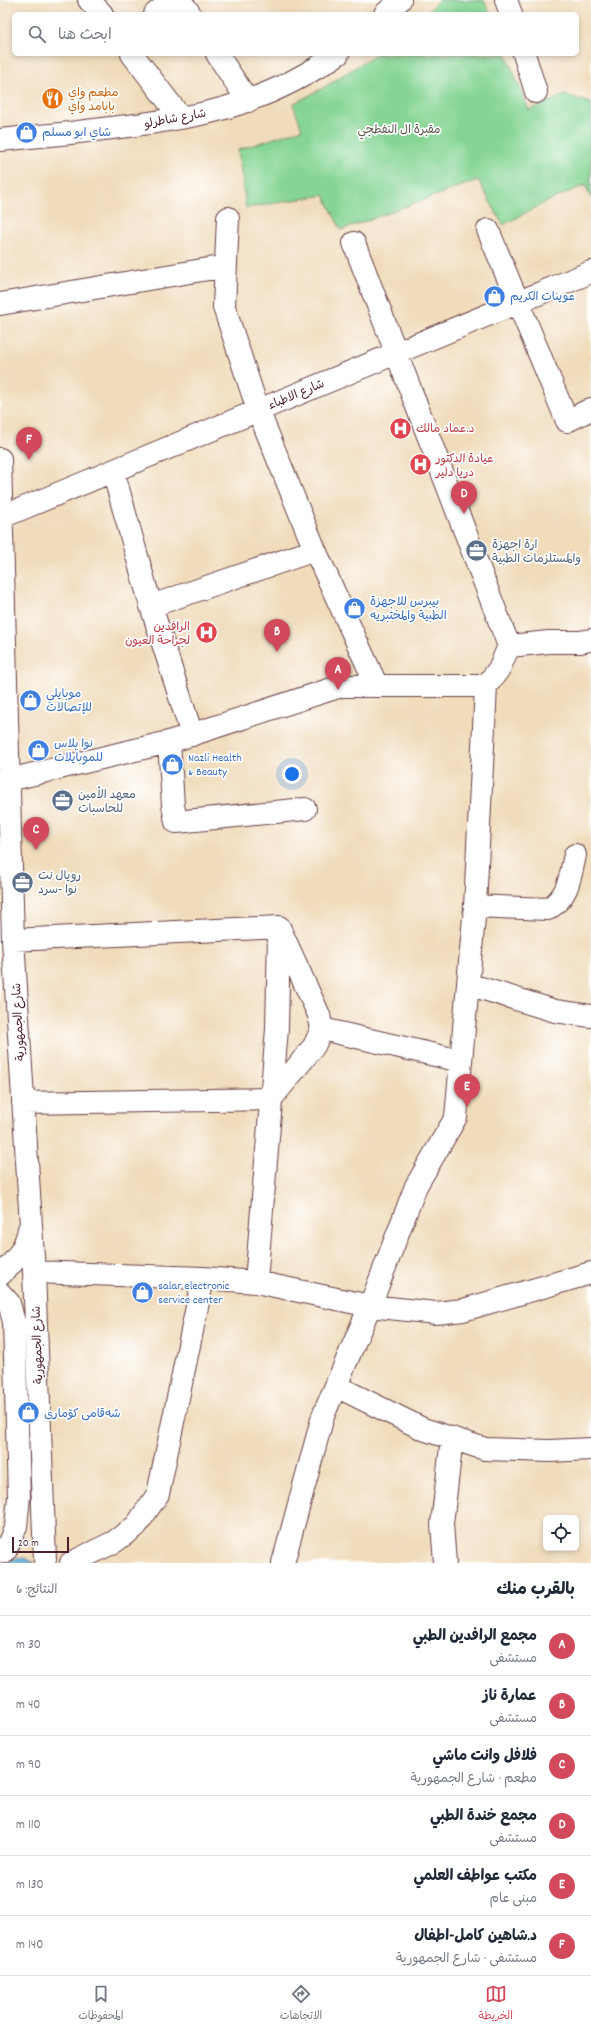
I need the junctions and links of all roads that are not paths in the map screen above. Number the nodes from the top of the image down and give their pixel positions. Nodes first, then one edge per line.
1 (89, 0) edge
2 (172, 0) edge
3 (180, 0) edge
4 (400, 0) edge
5 (506, 0) edge
6 (100, 12) edge
7 (157, 12) edge
8 (189, 12) edge
9 (387, 12) edge
10 (510, 12) edge
11 (134, 56) edge
12 (218, 56) edge
13 (335, 56) edge
14 (525, 56) edge
15 (536, 92) dead end
16 (248, 101) junction
17 (181, 118) junction
18 (0, 140) edge
19 (228, 218) dead end
20 (488, 230) dead end
21 (354, 243) dead end
22 (226, 266) junction
23 (591, 272) edge
24 (518, 302) junction
25 (0, 304) edge
26 (395, 352) junction
27 (591, 409) edge
28 (258, 410) junction
29 (0, 459) edge
30 (113, 471) junction
31 (2, 517) junction
32 (315, 550) junction
33 (2, 586) edge
34 (151, 606) junction
35 (591, 640) edge
36 (509, 646) junction
37 (376, 684) junction
38 (486, 686) junction
39 (192, 735) junction
40 (169, 742) junction
41 (4, 781) edge
42 (305, 809) dead end
43 (575, 855) dead end
44 (475, 906) junction
45 (279, 927) junction
46 (13, 940) junction
47 (468, 984) junction
48 (591, 1016) edge
49 (322, 1029) junction
50 (461, 1061) junction
51 (271, 1099) junction
52 (23, 1103) junction
53 (30, 1218) junction
54 (34, 1272) junction
55 (591, 1273) edge
56 (0, 1275) edge
57 (203, 1278) junction
58 (256, 1282) junction
59 (0, 1293) edge
60 (370, 1306) junction
61 (336, 1386) junction
62 (452, 1438) junction
63 (591, 1449) edge
64 (2, 1554) edge
65 (46, 1561) edge
66 (71, 1563) edge
67 (283, 1563) edge
68 (445, 1563) edge

1 - 6 street
2 - 7 street
3 - 8 street
4 - 9 street
5 - 10 street
11 - 17 street
12 - 16 street
13 - 16 street, شارع شاطرلو
14 - 15 street
16 - 17 street, شارع شاطرلو
17 - 18 street, شارع شاطرلو
19 - 22 street
20 - 24 street
21 - 26 street
22 - 25 street
22 - 28 street
23 - 24 street, شارع الاطباء
24 - 26 street, شارع الاطباء
24 - 27 street
26 - 28 street, شارع الاطباء
26 - 36 street
28 - 30 street, شارع الاطباء
28 - 32 street
29 - 31 street, شارع الجمهورية
30 - 31 street, شارع الاطباء
30 - 34 street
31 - 33 street, شارع الجمهورية
32 - 34 street
32 - 37 street
33 - 41 street, شارع الجمهورية
34 - 39 street
35 - 36 street
36 - 38 street
37 - 38 street
37 - 39 street
38 - 44 street
39 - 40 street
40 - 41 street
40 - 42 street
41 - 46 street, شارع الجمهورية
43 - 44 street
44 - 47 street
45 - 46 street
45 - 49 street
45 - 51 street
46 - 52 street, شارع الجمهورية
47 - 48 street
47 - 50 street
49 - 50 street
49 - 51 street
50 - 60 street
51 - 52 street
51 - 58 street
52 - 53 street, شارع الجمهورية
53 - 54 street, شارع الجمهورية
53 - 56 street
54 - 57 street
54 - 65 street, شارع الجمهورية
55 - 60 street
57 - 58 street
57 - 66 street
58 - 60 street
59 - 64 street
60 - 61 street
61 - 62 street
61 - 67 street
62 - 63 street
62 - 68 street
64 - 65 street

